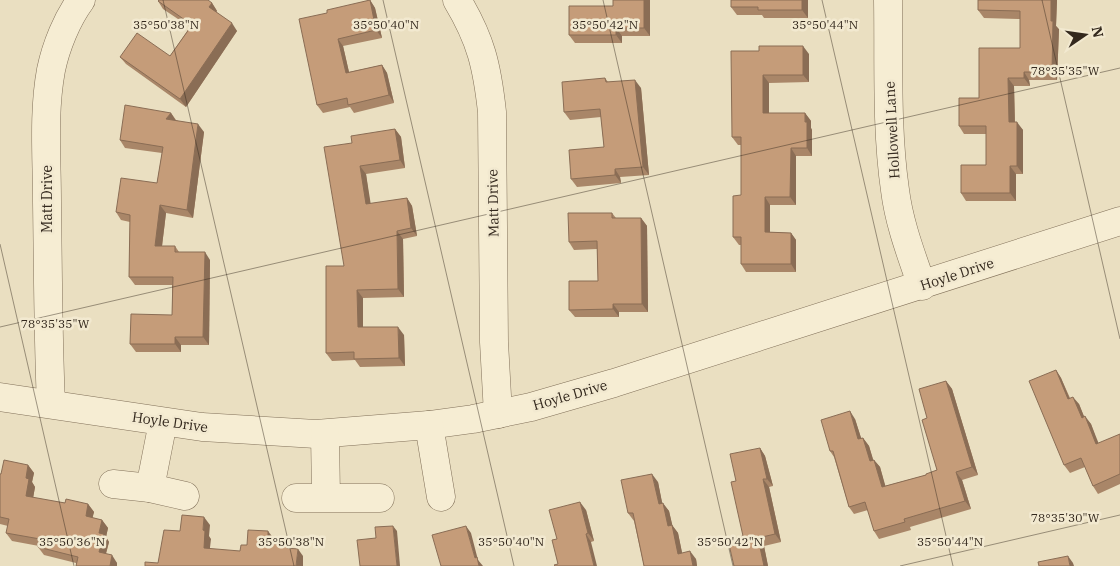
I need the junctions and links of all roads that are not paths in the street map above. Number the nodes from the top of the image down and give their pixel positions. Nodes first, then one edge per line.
1 (81, 0) edge
2 (456, 0) edge
3 (888, 0) edge
4 (1120, 222) edge
5 (922, 286) junction
6 (0, 396) edge
7 (51, 404) junction
8 (498, 414) junction
9 (163, 422) junction
10 (429, 425) junction
11 (325, 434) junction
12 (112, 484) dead end
13 (150, 488) junction
14 (185, 496) dead end
15 (326, 497) junction
16 (440, 497) dead end
17 (296, 498) dead end
18 (380, 498) dead end

1 - 7 street, Matt Drive
2 - 8 street, Matt Drive
3 - 5 street, Hollowell Lane
4 - 5 street, Hoyle Drive
5 - 8 street, Hoyle Drive
6 - 7 street, Hoyle Drive
7 - 9 street, Hoyle Drive
8 - 10 street, Hoyle Drive
9 - 11 street, Hoyle Drive
9 - 13 street
10 - 11 street, Hoyle Drive
10 - 16 street
11 - 15 street
12 - 13 street
13 - 14 street
15 - 17 street
15 - 18 street

